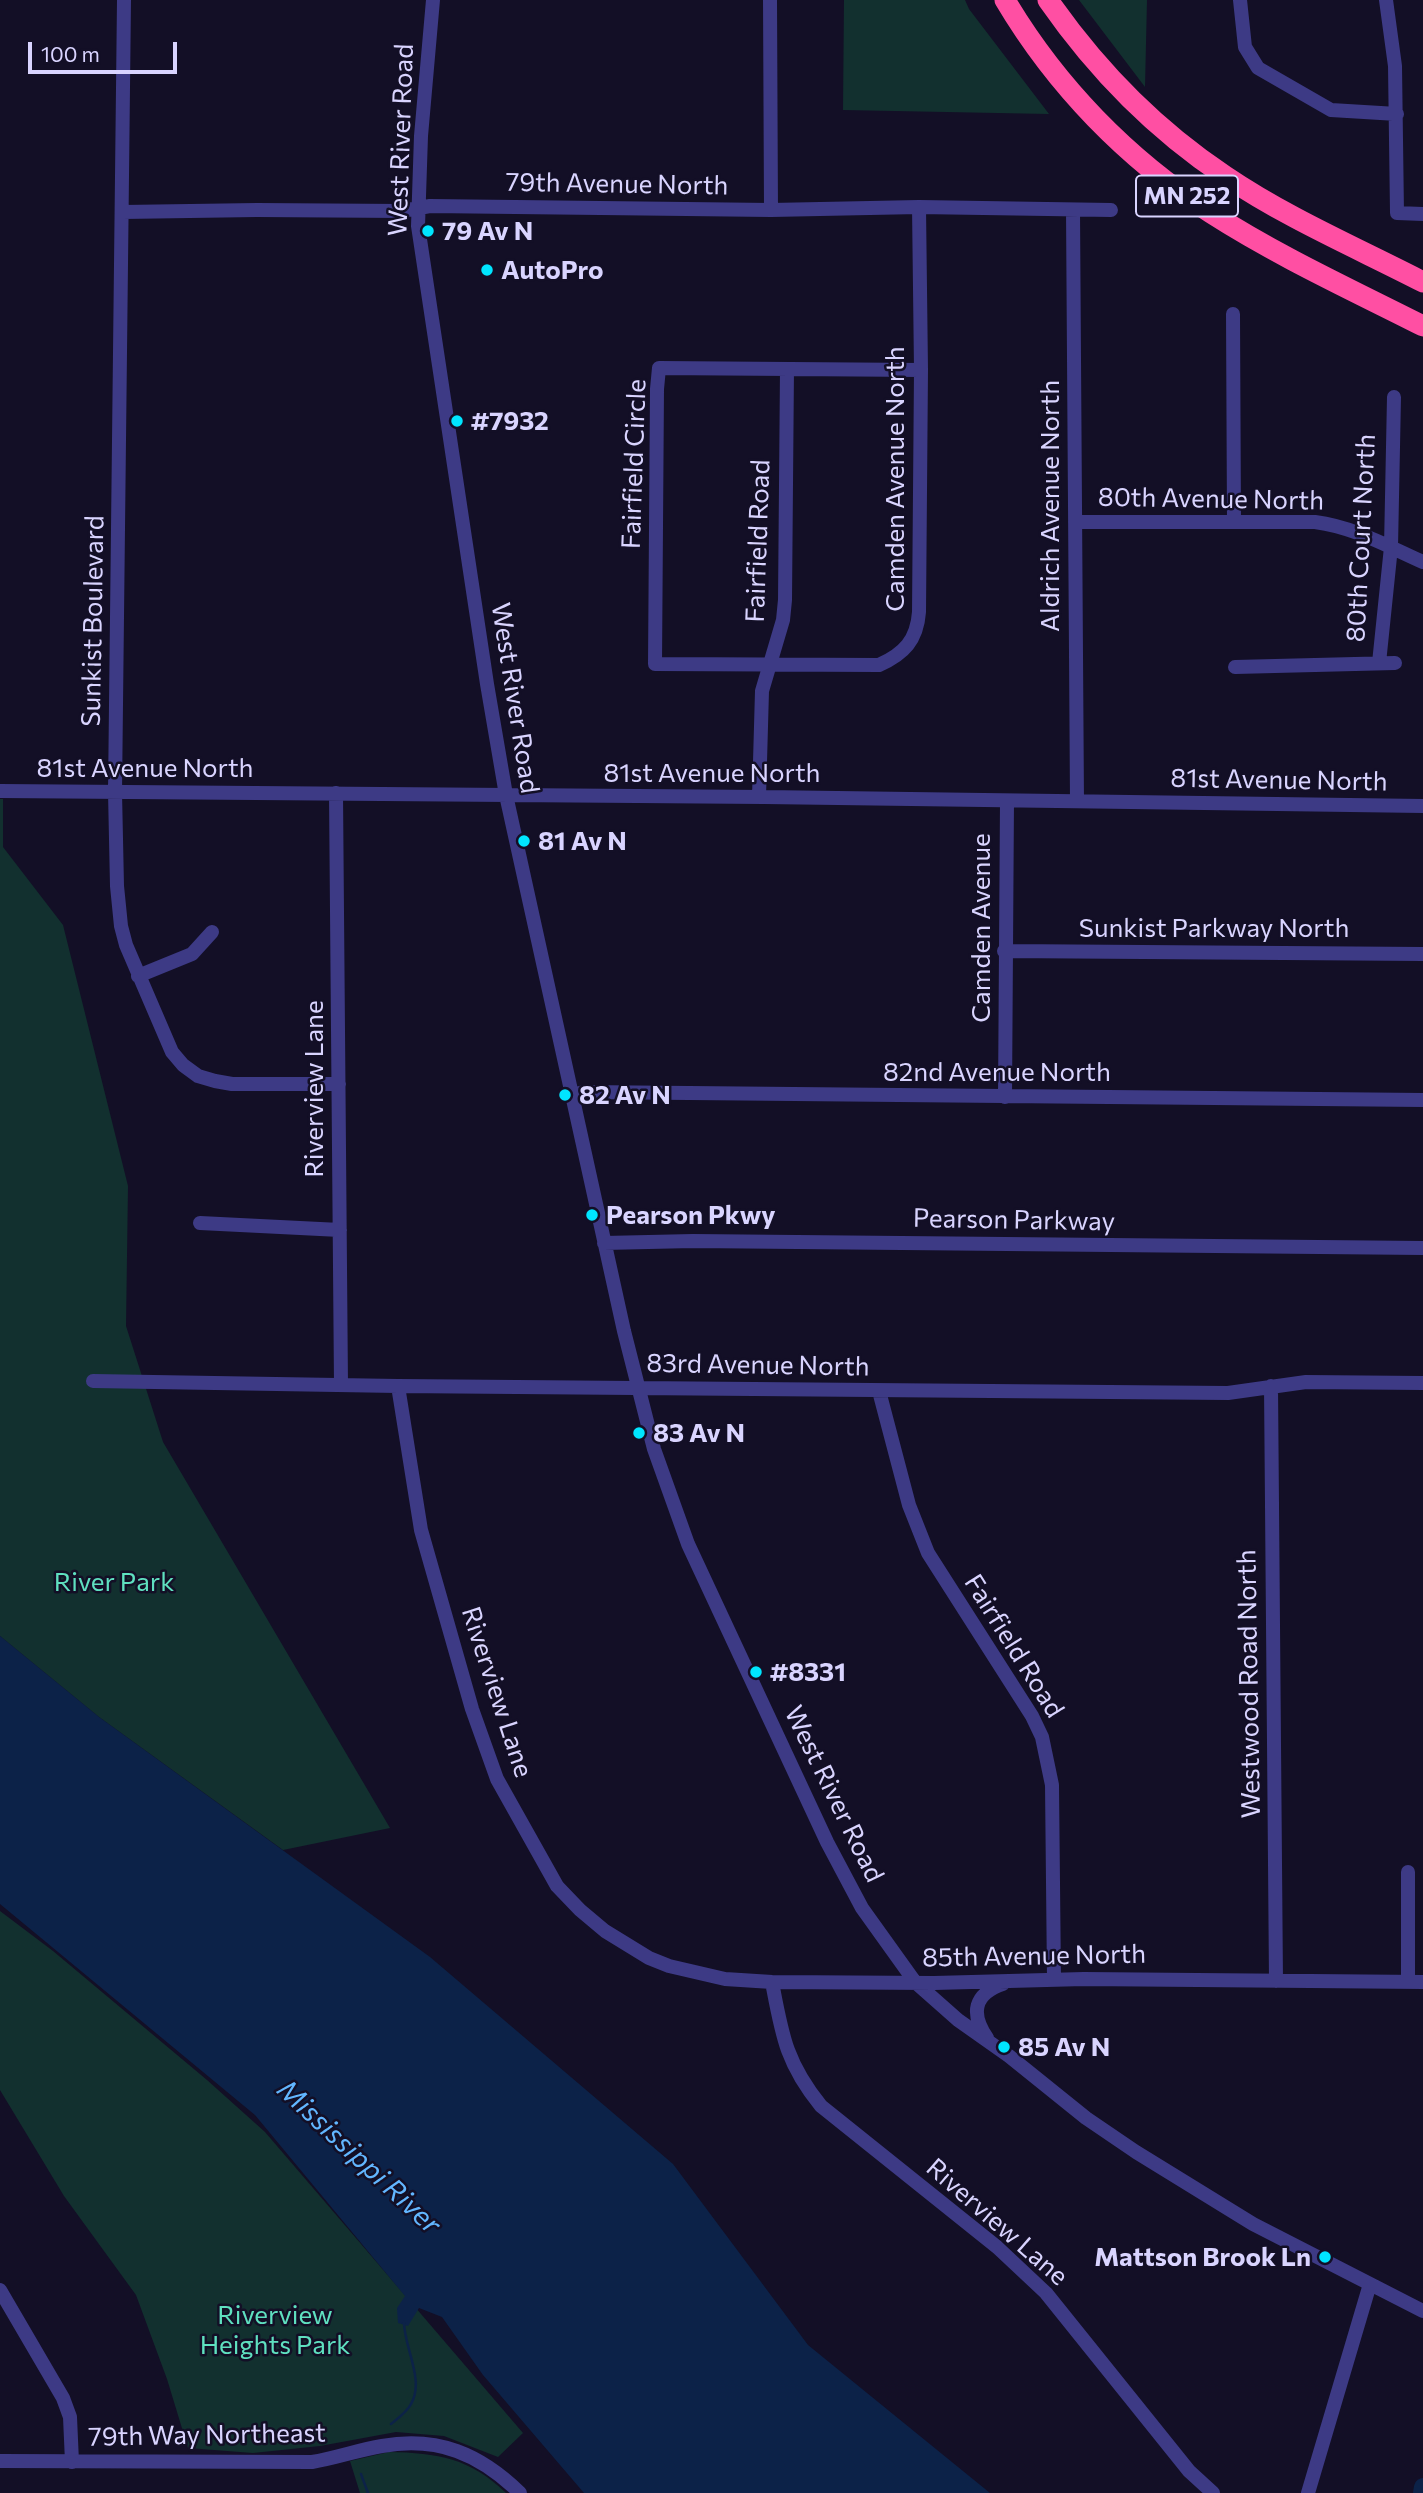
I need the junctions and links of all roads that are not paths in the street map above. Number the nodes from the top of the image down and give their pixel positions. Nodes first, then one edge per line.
1 (124, 0) edge
2 (433, 0) edge
3 (770, 0) edge
4 (1005, 0) edge
5 (1048, 0) edge
6 (1240, 0) edge
7 (1387, 0) edge
8 (1397, 114) junction
9 (919, 207) junction
10 (417, 208) junction
11 (771, 210) junction
12 (1073, 210) junction
13 (1111, 210) dead end
14 (123, 212) junction
15 (1423, 214) edge
16 (1423, 282) edge
17 (1233, 314) dead end
18 (1423, 326) edge
19 (787, 369) junction
20 (921, 370) junction
21 (1394, 397) dead end
22 (1075, 522) junction
23 (1234, 522) junction
24 (1391, 547) junction
25 (1423, 562) edge
26 (1379, 663) junction
27 (1395, 663) dead end
28 (769, 665) junction
29 (1235, 667) dead end
30 (0, 791) edge
31 (115, 792) junction
32 (336, 793) junction
33 (506, 795) junction
34 (759, 797) junction
35 (1007, 801) junction
36 (1077, 802) junction
37 (1423, 806) edge
38 (212, 932) dead end
39 (1004, 951) junction
40 (1423, 954) edge
41 (138, 976) junction
42 (339, 1084) junction
43 (572, 1095) junction
44 (1005, 1097) junction
45 (1423, 1100) edge
46 (200, 1223) dead end
47 (340, 1230) junction
48 (604, 1243) junction
49 (1423, 1248) edge
50 (93, 1381) dead end
51 (1423, 1383) edge
52 (341, 1385) junction
53 (398, 1386) junction
54 (1271, 1386) junction
55 (638, 1388) junction
56 (879, 1391) junction
57 (1408, 1872) dead end
58 (649, 1958) joint
59 (1054, 1980) junction
60 (1276, 1981) junction
61 (772, 1982) junction
62 (915, 1982) junction
63 (1008, 1982) junction
64 (1416, 1982) edge
65 (989, 2041) junction
66 (1370, 2284) junction
67 (0, 2290) edge
68 (1423, 2311) edge
69 (0, 2460) edge
70 (72, 2462) junction
71 (520, 2493) edge
72 (1213, 2493) edge
73 (1308, 2493) edge

1 - 14 street, Sunkist Boulevard
2 - 10 street, West River Road
3 - 11 street
4 - 18 highway, MN 252
5 - 16 highway, MN 252
6 - 8 street
7 - 8 street
8 - 15 street
9 - 11 street, 79th Avenue North
9 - 12 street, 79th Avenue North
9 - 20 street, Camden Avenue North
10 - 11 street, 79th Avenue North
10 - 14 street, 79th Avenue North
10 - 33 street, West River Road
12 - 13 street, 79th Avenue North
12 - 22 street, Aldrich Avenue North
14 - 31 street, Sunkist Boulevard
17 - 23 street
19 - 20 street, Fairfield Circle
19 - 28 street, Fairfield Road
19 - 28 street, Fairfield Circle
20 - 28 street, Camden Avenue North
21 - 24 street, 80th Court North
22 - 23 street, 80th Avenue North
22 - 36 street, Aldrich Avenue North
23 - 24 street, 80th Avenue North
24 - 25 street, 80th Avenue North
24 - 26 street, 80th Court North
26 - 27 street
26 - 29 street, 80th Court North
28 - 34 street, Fairfield Road
30 - 31 street, 81st Avenue North
31 - 32 street, 81st Avenue North
31 - 41 street, Sunkist Boulevard
32 - 33 street, 81st Avenue North
32 - 42 street, Riverview Lane
33 - 34 street, 81st Avenue North
33 - 43 street, West River Road
34 - 35 street, 81st Avenue North
35 - 36 street, 81st Avenue North
35 - 39 street, Camden Avenue
36 - 37 street, 81st Avenue North
38 - 41 street
39 - 40 street, Sunkist Parkway North
39 - 44 street, Camden Avenue
41 - 42 street, Sunkist Boulevard
42 - 47 street, Riverview Lane
43 - 44 street, 82nd Avenue North
43 - 48 street, West River Road
44 - 45 street, 82nd Avenue North
46 - 47 street
47 - 52 street, Riverview Lane
48 - 49 street, Pearson Parkway
48 - 55 street, West River Road
50 - 52 street, 83rd Avenue North
51 - 54 street, 83rd Avenue North
52 - 53 street, 83rd Avenue North
53 - 55 street, 83rd Avenue North
53 - 58 street, Riverview Lane
54 - 56 street, 83rd Avenue North
54 - 60 street, Westwood Road North
55 - 56 street, 83rd Avenue North
55 - 62 street, West River Road
56 - 59 street, Fairfield Road
57 - 64 street
58 - 61 street, 85th Avenue North
59 - 60 street, 85th Avenue North
59 - 63 street, 85th Avenue North
60 - 64 street, 85th Avenue North
61 - 62 street, 85th Avenue North
61 - 72 street, Riverview Lane
62 - 63 street, 85th Avenue North
62 - 65 street, West River Road
63 - 65 street
65 - 66 street, West River Road
66 - 68 street, West River Road
66 - 73 street
67 - 70 street
69 - 70 street, 79th Way Northeast
70 - 71 street, 79th Way Northeast

